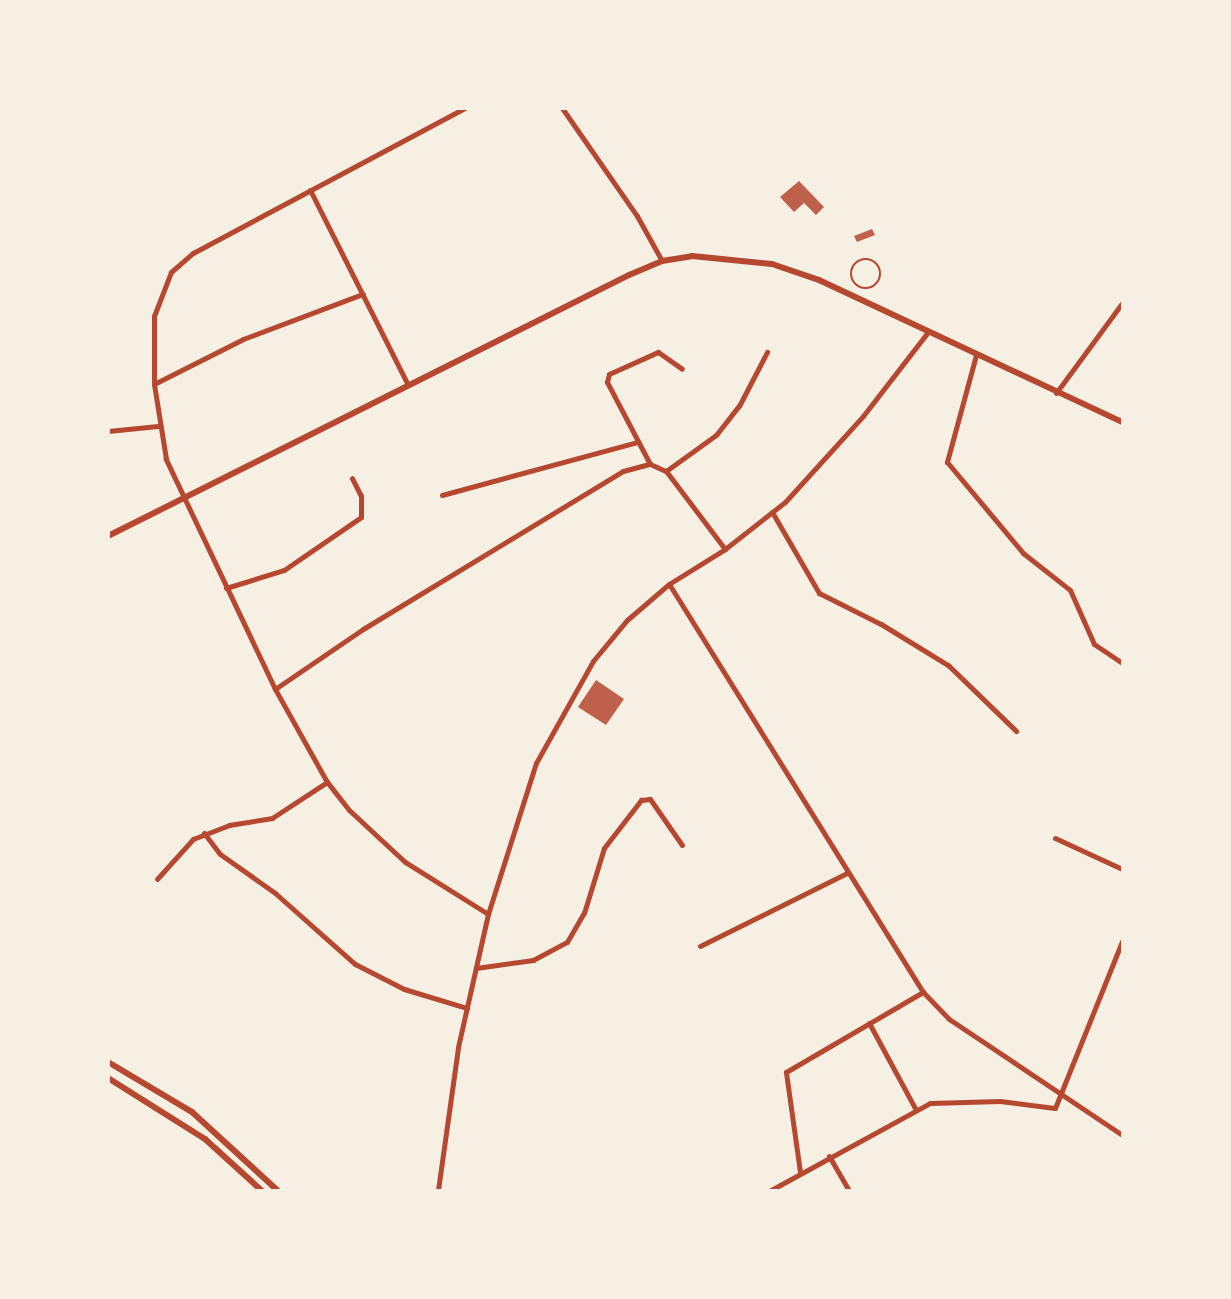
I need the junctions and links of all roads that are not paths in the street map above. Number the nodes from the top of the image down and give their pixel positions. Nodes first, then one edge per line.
1 (465, 108) edge
2 (562, 108) edge
3 (310, 190) junction
4 (662, 261) junction
5 (858, 287) joint
6 (363, 294) junction
7 (1122, 303) edge
8 (928, 332) junction
9 (768, 352) dead end
10 (976, 355) junction
11 (682, 369) dead end
12 (154, 384) junction
13 (408, 385) junction
14 (1056, 394) junction
15 (1122, 422) edge
16 (158, 426) junction
17 (108, 431) edge
18 (637, 442) junction
19 (650, 464) junction
20 (666, 471) junction
21 (352, 478) dead end
22 (442, 495) dead end
23 (185, 496) junction
24 (772, 512) junction
25 (108, 536) edge
26 (725, 549) junction
27 (669, 584) junction
28 (226, 589) junction
29 (1122, 663) edge
30 (275, 689) junction
31 (1016, 731) dead end
32 (327, 782) junction
33 (204, 833) junction
34 (1055, 838) dead end
35 (682, 845) dead end
36 (1122, 869) edge
37 (848, 873) junction
38 (157, 879) dead end
39 (488, 914) junction
40 (1122, 941) edge
41 (701, 946) dead end
42 (476, 968) junction
43 (923, 992) junction
44 (467, 1008) junction
45 (869, 1023) junction
46 (108, 1062) edge
47 (108, 1078) edge
48 (1064, 1095) junction
49 (915, 1108) junction
50 (1122, 1135) edge
51 (829, 1156) junction
52 (800, 1172) junction
53 (261, 1191) edge
54 (277, 1191) edge
55 (438, 1191) edge
56 (771, 1191) edge
57 (849, 1191) edge

1 - 3 street
2 - 4 street
3 - 6 street
3 - 12 street
4 - 8 street
4 - 13 street
5 - 5 lane
6 - 12 street
6 - 13 street
7 - 14 street
8 - 10 street
8 - 24 street
9 - 20 street
10 - 14 street
10 - 29 street
11 - 18 street
12 - 16 street
13 - 23 street
14 - 15 street
16 - 17 street
16 - 23 street
18 - 19 street
18 - 22 street
19 - 20 street
19 - 30 street
20 - 26 street
21 - 28 street
23 - 25 street
23 - 28 street
24 - 26 street
24 - 31 street
26 - 27 street
27 - 37 street
27 - 39 street
28 - 30 street
30 - 32 street
32 - 33 street
32 - 39 street
33 - 38 street
33 - 44 street
34 - 36 street
35 - 42 street
37 - 41 street
37 - 43 street
39 - 42 street
40 - 48 street
42 - 44 street
43 - 45 street
43 - 48 street
44 - 55 street
45 - 49 street
45 - 52 street
46 - 54 street
47 - 53 street
48 - 49 street
48 - 50 street
49 - 51 street
51 - 52 street
51 - 57 street
52 - 56 street

